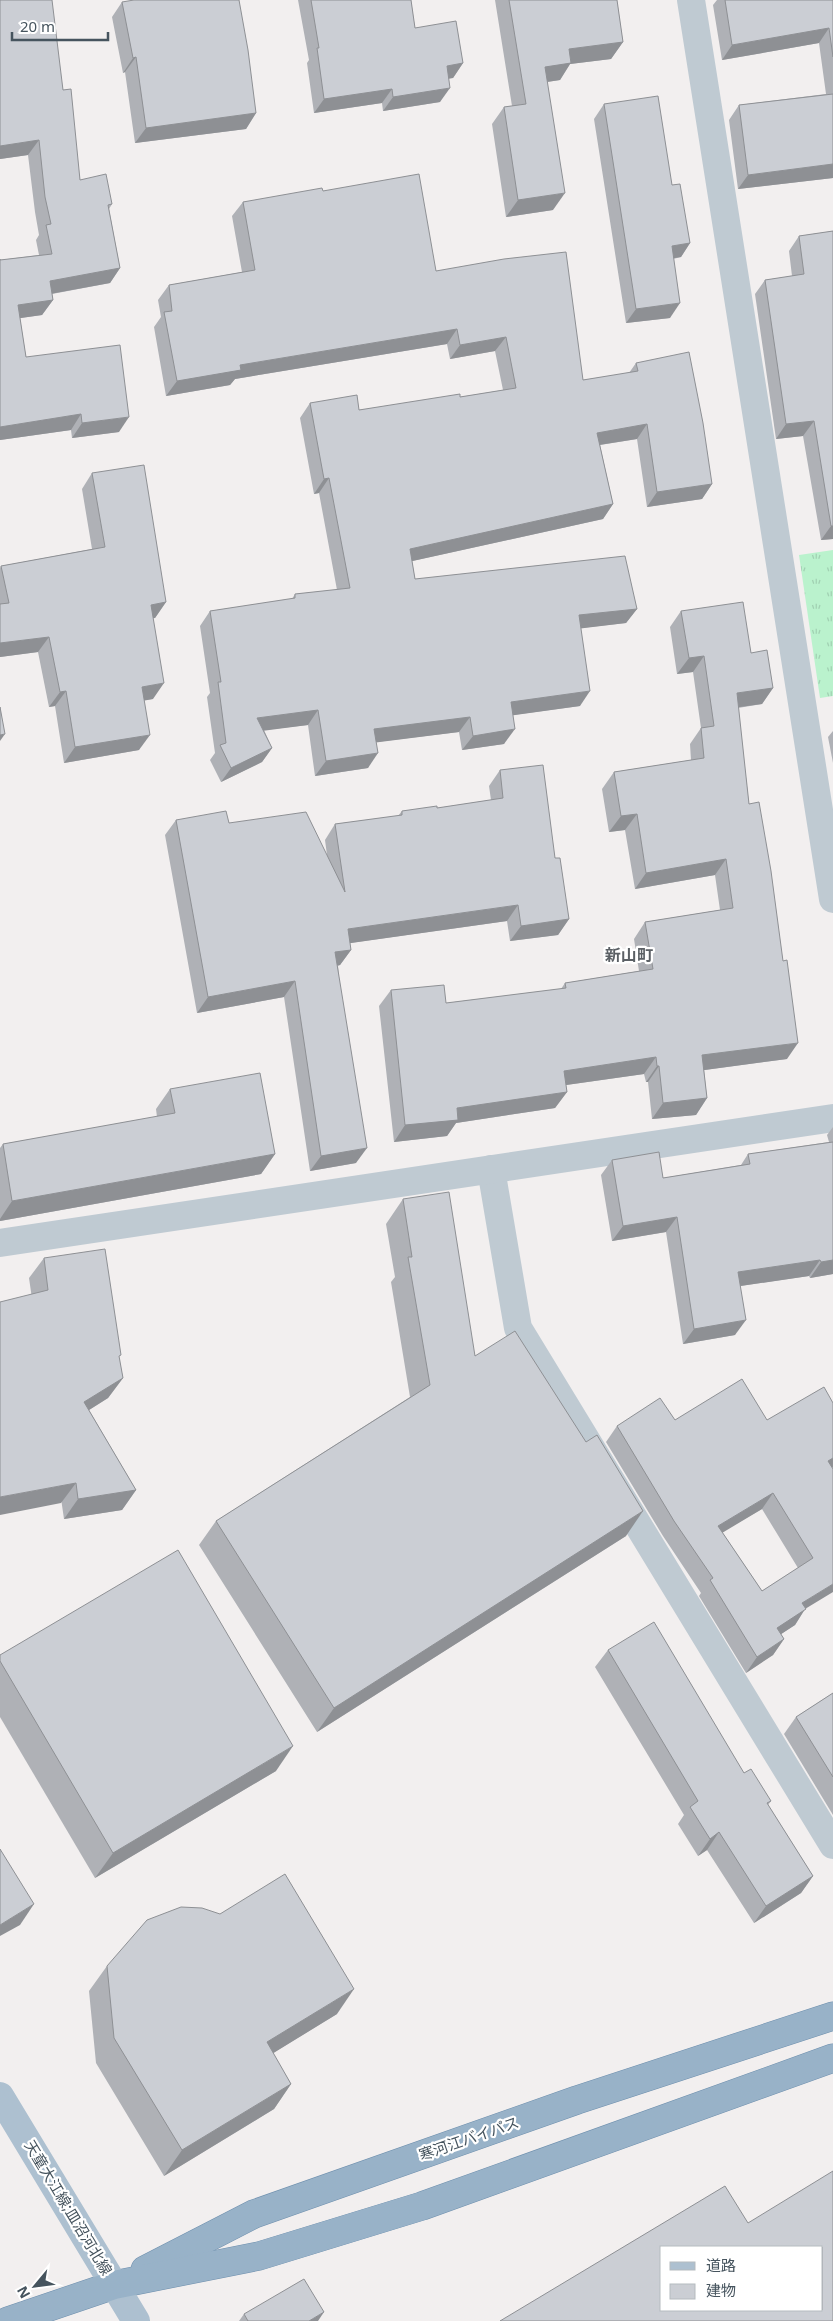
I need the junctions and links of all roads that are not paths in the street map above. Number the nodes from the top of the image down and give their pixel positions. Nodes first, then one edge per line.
1 (691, 0) edge
2 (833, 898) edge
3 (833, 1118) edge
4 (492, 1169) junction
5 (0, 1243) edge
6 (833, 1845) edge
7 (833, 2016) edge
8 (833, 2058) edge
9 (0, 2096) edge
10 (114, 2285) junction
11 (8, 2321) edge
12 (136, 2321) edge

1 - 2 street
3 - 4 street
4 - 5 street
4 - 6 street
7 - 10 highway, 寒河江バイパス
8 - 10 highway, 寒河江バイパス
9 - 10 main road, 天童大江線;皿沼河北線
10 - 11 highway, 寒河江バイパス
10 - 12 main road, 天童大江線;皿沼河北線

